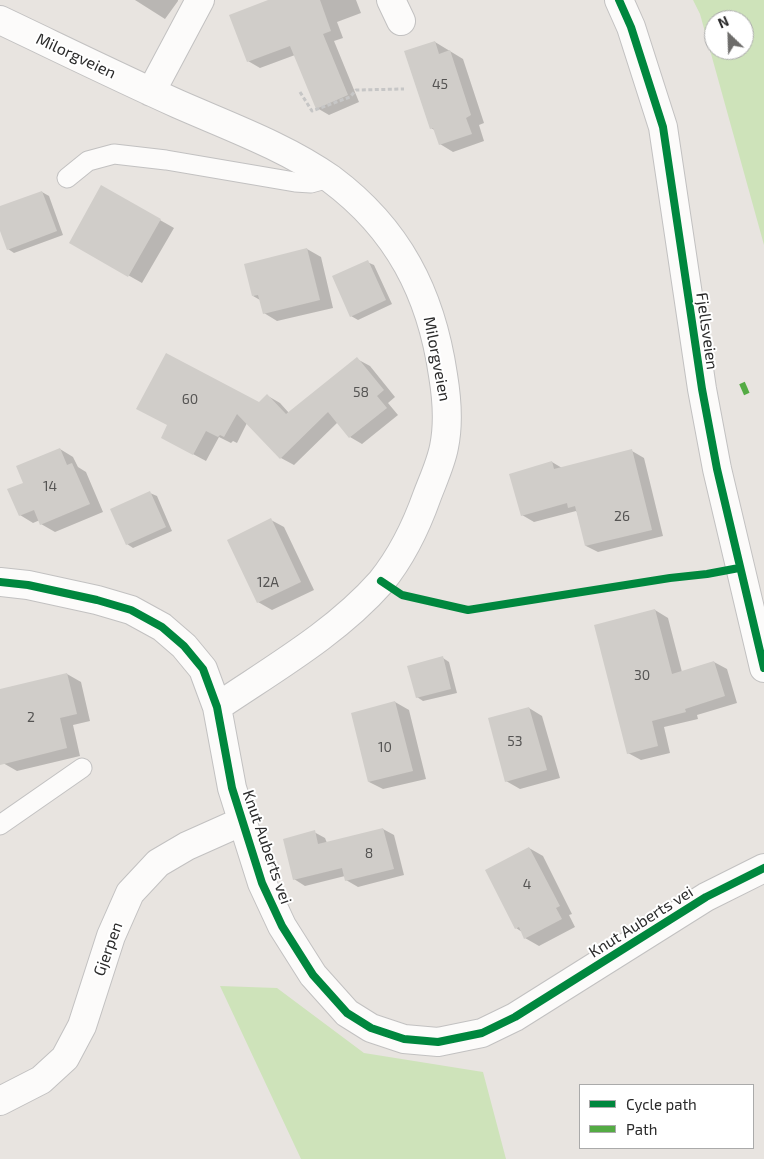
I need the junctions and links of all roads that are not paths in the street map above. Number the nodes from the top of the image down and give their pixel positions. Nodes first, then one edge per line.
1 (200, 0) edge
2 (619, 0) edge
3 (0, 20) edge
4 (151, 92) junction
5 (67, 178) dead end
6 (329, 178) junction
7 (0, 582) edge
8 (764, 668) edge
9 (217, 707) junction
10 (82, 768) dead end
11 (243, 822) junction
12 (0, 824) edge
13 (764, 868) edge
14 (0, 1101) edge

1 - 4 street
2 - 8 street, Fjellsveien
3 - 4 street, Milorgveien
4 - 6 street, Milorgveien
5 - 6 lane
6 - 9 street, Milorgveien
7 - 9 street, Knut Auberts vei
9 - 11 street, Knut Auberts vei
10 - 12 lane
11 - 13 street, Knut Auberts vei
11 - 14 street, Gjerpen

